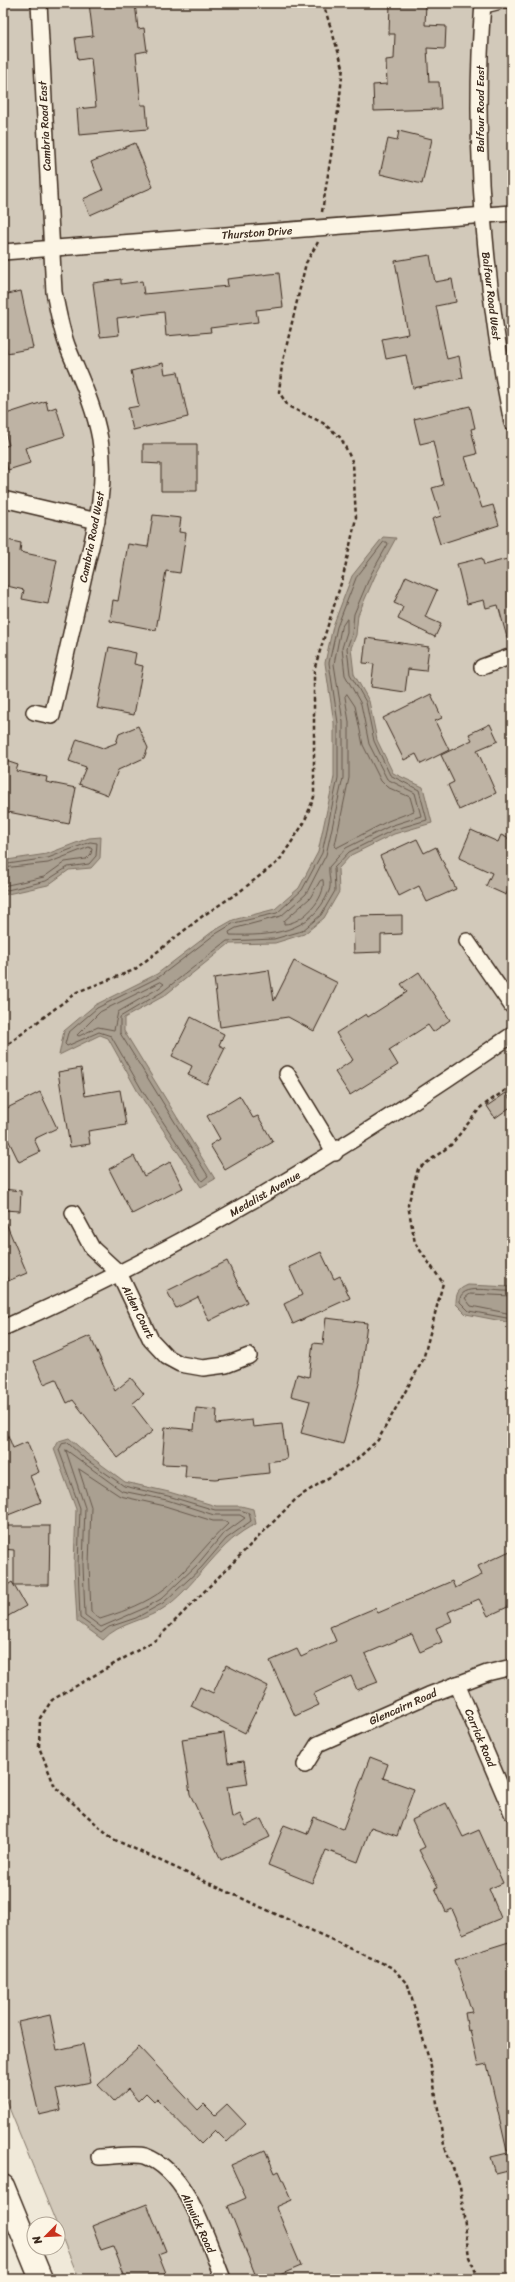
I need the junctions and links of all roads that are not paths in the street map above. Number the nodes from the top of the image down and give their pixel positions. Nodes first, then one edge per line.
1 (39, 3) edge
2 (507, 3) edge
3 (483, 6) edge
4 (512, 213) edge
5 (482, 216) junction
6 (51, 248) junction
7 (3, 252) edge
8 (512, 423) edge
9 (3, 499) edge
10 (97, 520) junction
11 (512, 656) edge
12 (482, 667) dead end
13 (34, 712) dead end
14 (467, 941) dead end
15 (512, 1006) edge
16 (512, 1035) edge
17 (287, 1074) dead end
18 (335, 1153) junction
19 (73, 1213) dead end
20 (118, 1273) junction
21 (3, 1328) edge
22 (249, 1356) dead end
23 (512, 1667) edge
24 (457, 1684) junction
25 (305, 1764) dead end
26 (512, 1814) edge
27 (99, 2157) dead end
28 (3, 2186) edge
29 (41, 2279) edge
30 (223, 2279) edge

1 - 6 street, Cambria Road East
2 - 3 lane
3 - 5 street, Balfour Road East
4 - 5 street, Thurston Drive
5 - 6 street, Thurston Drive
5 - 8 street, Balfour Road West
6 - 7 street, Thurston Drive
6 - 10 street, Cambria Road West
9 - 10 street
10 - 13 street, Cambria Road West
11 - 12 street
14 - 15 street
16 - 18 street, Medalist Avenue
17 - 18 street
18 - 20 street, Medalist Avenue
19 - 20 street, Aiden Court
20 - 21 street, Medalist Avenue
20 - 22 street, Aiden Court
23 - 24 street, Glencairn Road
24 - 25 street, Glencairn Road
24 - 26 street, Carrick Road
27 - 30 street, Alnwick Road
28 - 29 main road

